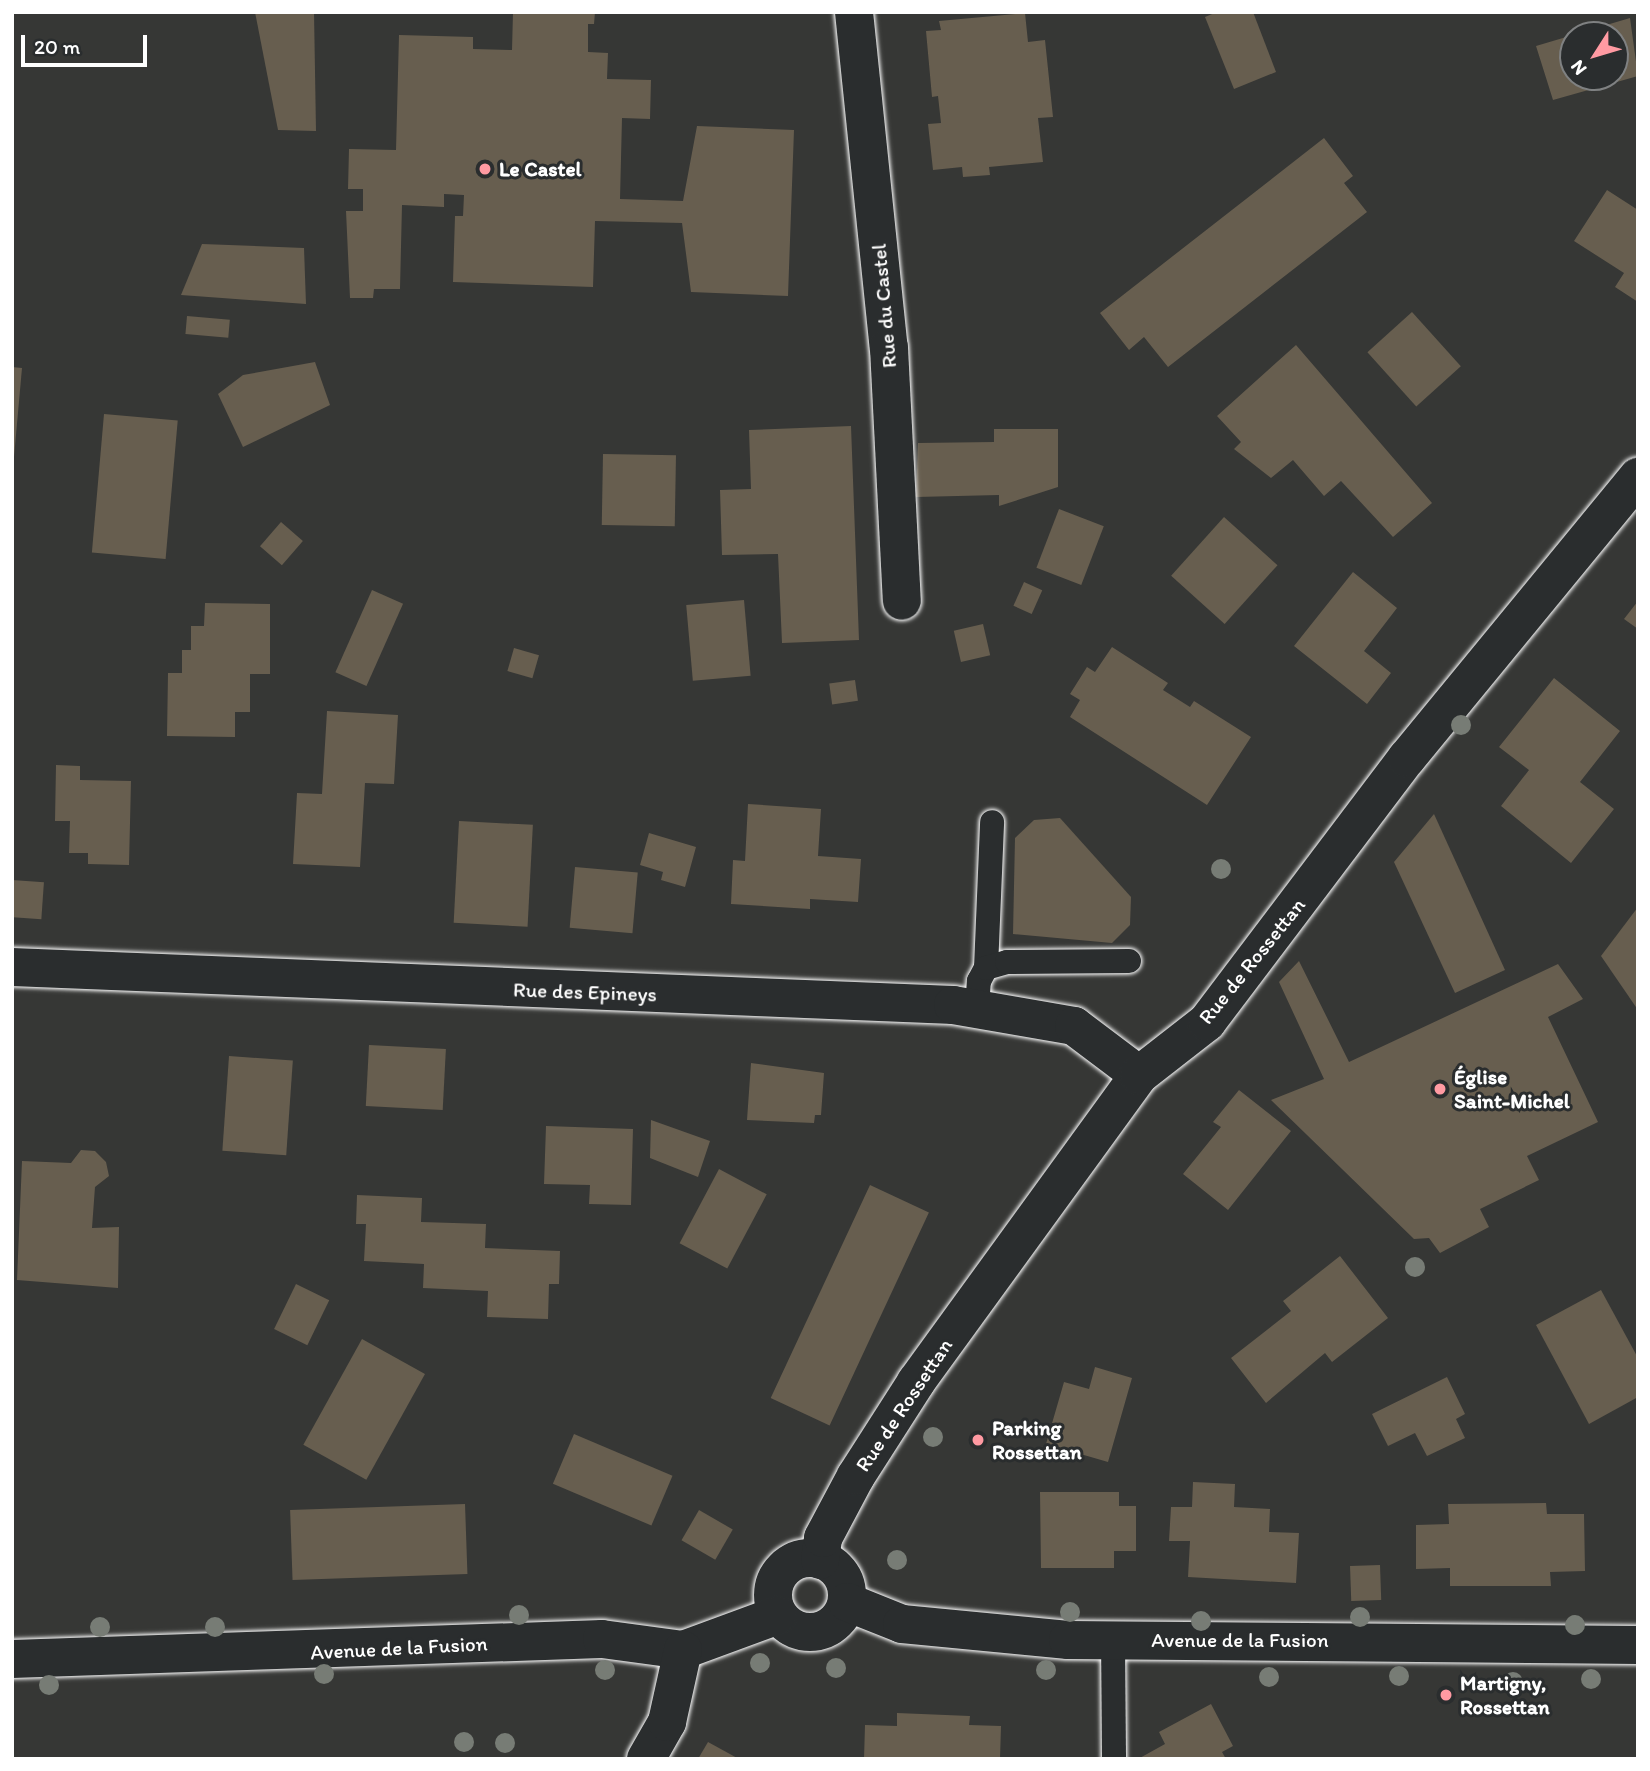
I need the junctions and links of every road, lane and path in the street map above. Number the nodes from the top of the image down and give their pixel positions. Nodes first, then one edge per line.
1 (854, 12) edge
2 (1638, 477) edge
3 (902, 601) dead end
4 (992, 822) dead end
5 (1129, 961) dead end
6 (12, 967) edge
7 (986, 968) junction
8 (977, 1008) junction
9 (1139, 1075) junction
10 (820, 1560) junction
11 (847, 1602) junction
12 (778, 1615) junction
13 (1113, 1640) junction
14 (1638, 1645) edge
15 (683, 1650) junction
16 (12, 1659) edge
17 (646, 1759) edge
18 (1114, 1759) edge

1 - 3 street, Rue du Castel
2 - 9 street, Rue de Rossettan
4 - 7 lane
5 - 7 lane
6 - 8 street, Rue des Epineys
7 - 8 lane
8 - 9 street, Rue des Epineys
9 - 10 street, Rue de Rossettan
10 - 11 street
10 - 12 street
11 - 12 street
11 - 13 street, Avenue de la Fusion
12 - 15 street, Avenue de la Fusion
13 - 14 street, Avenue de la Fusion
13 - 18 lane
15 - 16 street, Avenue de la Fusion
15 - 17 street

